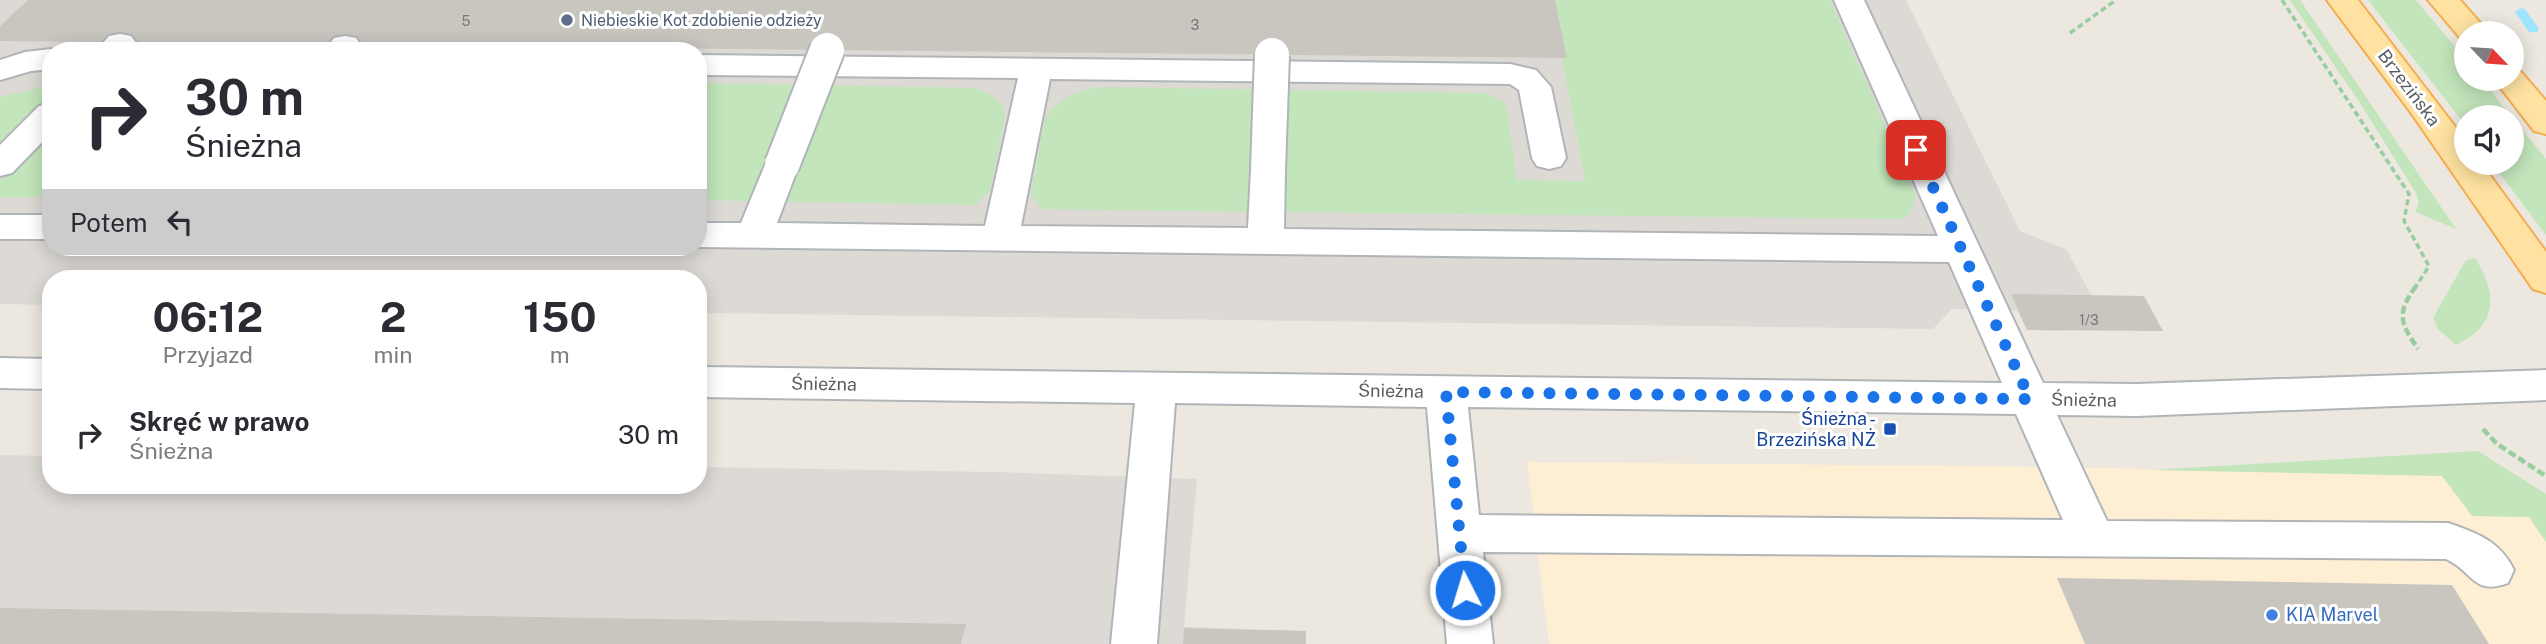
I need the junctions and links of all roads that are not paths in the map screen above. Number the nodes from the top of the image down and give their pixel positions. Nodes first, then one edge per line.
1 (1849, 0) edge
2 (2342, 0) edge
3 (2443, 0) edge
4 (2462, 21) edge
5 (827, 50) dead end
6 (1272, 55) dead end
7 (42, 60) edge
8 (707, 65) edge
9 (1036, 69) junction
10 (2, 71) edge
11 (2520, 91) edge
12 (42, 122) edge
13 (2546, 123) edge
14 (1549, 158) dead end
15 (4, 161) edge
16 (0, 227) edge
17 (42, 227) edge
18 (707, 235) edge
19 (754, 235) junction
20 (1000, 238) junction
21 (1266, 241) junction
22 (1962, 250) junction
23 (2546, 280) edge
24 (0, 373) edge
25 (42, 374) edge
26 (707, 382) edge
27 (2546, 385) edge
28 (1156, 388) junction
29 (1446, 392) junction
30 (2030, 399) junction
31 (1460, 533) junction
32 (2093, 539) junction
33 (2492, 570) dead end
34 (1135, 644) edge
35 (1470, 644) edge

1 - 22 street
2 - 23 main road, Brzezińska
3 - 4 main road
5 - 19 street, bridge
6 - 21 street, bridge
7 - 10 street
8 - 9 street
9 - 14 street
9 - 20 street
11 - 13 main road
12 - 15 street
16 - 17 street
18 - 19 street
19 - 20 street
20 - 21 street
21 - 22 street
22 - 30 street
24 - 25 street
26 - 28 street, Śnieżna
27 - 30 street, Śnieżna
28 - 29 street, Śnieżna
28 - 34 street
29 - 30 street, Śnieżna
29 - 31 street
30 - 32 street
31 - 32 street
31 - 35 street
32 - 33 street

